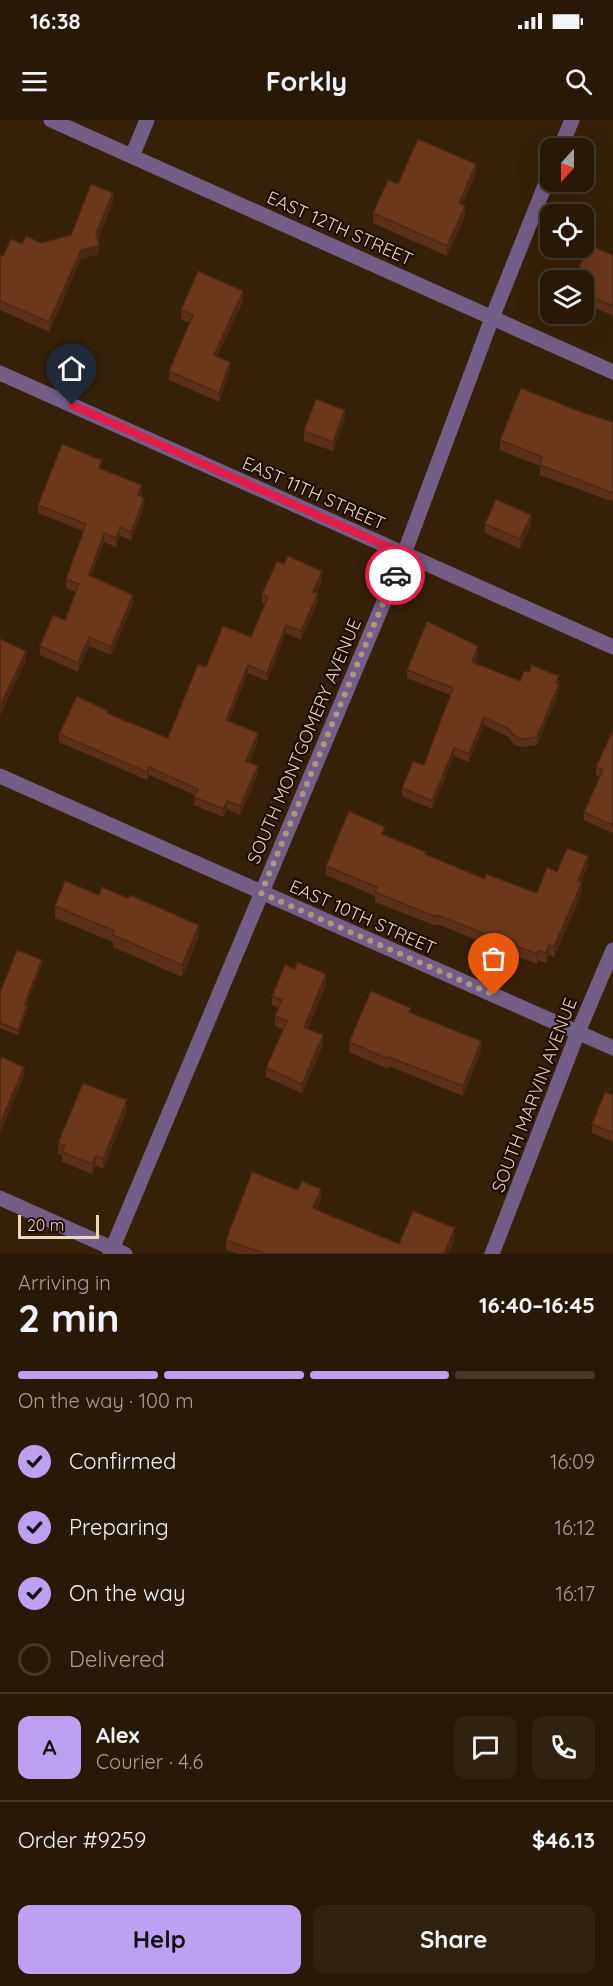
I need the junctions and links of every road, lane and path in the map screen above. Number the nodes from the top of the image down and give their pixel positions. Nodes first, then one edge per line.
1 (51, 120) edge
2 (147, 120) edge
3 (572, 120) edge
4 (564, 138) edge
5 (132, 156) junction
6 (542, 192) edge
7 (492, 318) junction
8 (613, 372) edge
9 (0, 373) edge
10 (404, 554) junction
11 (613, 647) edge
12 (0, 776) edge
13 (261, 893) junction
14 (613, 950) edge
15 (578, 1032) junction
16 (613, 1048) edge
17 (0, 1198) edge
18 (116, 1252) edge
19 (492, 1254) edge

1 - 5 street, EAST 12TH STREET
2 - 5 street
3 - 4 street
5 - 7 street, EAST 12TH STREET
6 - 7 street, SOUTH MONTGOMERY AVENUE
7 - 8 street, EAST 12TH STREET
7 - 10 street, SOUTH MONTGOMERY AVENUE
9 - 10 street, EAST 11TH STREET
10 - 11 street, EAST 11TH STREET
10 - 13 street, SOUTH MONTGOMERY AVENUE
12 - 13 street, EAST 10TH STREET
13 - 15 street, EAST 10TH STREET
13 - 18 street, SOUTH MONTGOMERY AVENUE
14 - 15 street, SOUTH MARVIN AVENUE
15 - 16 street, EAST 10TH STREET
15 - 19 street, SOUTH MARVIN AVENUE
17 - 18 street

